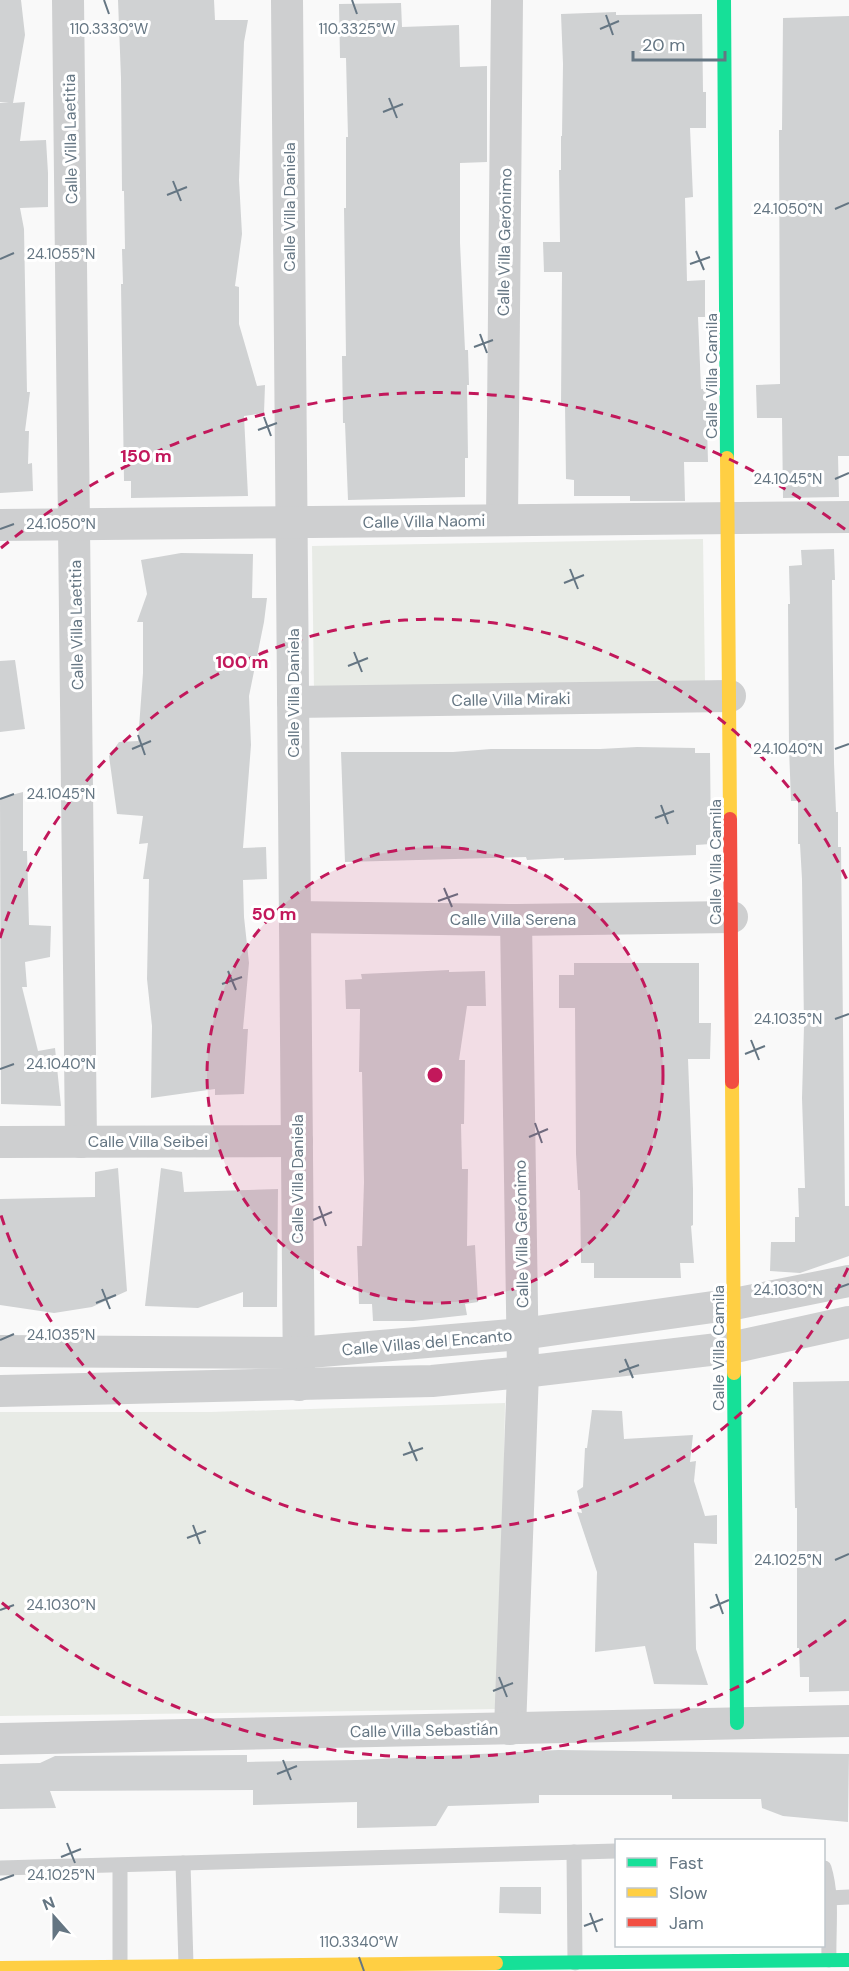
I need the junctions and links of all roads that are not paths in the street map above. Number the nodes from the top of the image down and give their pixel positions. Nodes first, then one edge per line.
1 (68, 0) edge
2 (287, 0) edge
3 (507, 0) edge
4 (724, 0) edge
5 (849, 517) edge
6 (729, 518) junction
7 (502, 520) junction
8 (291, 522) junction
9 (75, 524) junction
10 (0, 525) edge
11 (730, 696) junction
12 (293, 702) junction
13 (295, 917) junction
14 (732, 917) junction
15 (516, 920) junction
16 (297, 1141) junction
17 (0, 1142) edge
18 (81, 1142) junction
19 (849, 1281) edge
20 (734, 1304) junction
21 (849, 1322) edge
22 (522, 1334) junction
23 (735, 1347) junction
24 (0, 1351) edge
25 (298, 1353) junction
26 (523, 1372) junction
27 (298, 1385) junction
28 (0, 1391) edge
29 (849, 1721) edge
30 (738, 1724) junction
31 (510, 1729) junction
32 (0, 1739) edge
33 (615, 1851) edge
34 (574, 1852) junction
35 (183, 1863) junction
36 (120, 1866) junction
37 (0, 1868) edge
38 (825, 1872) edge
39 (829, 1898) junction
40 (849, 1898) edge
41 (829, 1960) junction
42 (849, 1960) edge
43 (575, 1963) junction
44 (186, 1965) junction
45 (120, 1967) junction
46 (0, 1968) edge

1 - 9 street, Calle Villa Laetitia
2 - 8 street, Calle Villa Daniela
3 - 7 street, Calle Villa Gerónimo
4 - 6 street, Calle Villa Camila
5 - 6 street, Calle Villa Naomi
6 - 7 street, Calle Villa Naomi
6 - 11 street, Calle Villa Camila
7 - 8 street, Calle Villa Naomi
8 - 9 street, Calle Villa Naomi
8 - 12 street, Calle Villa Daniela
9 - 10 street, Calle Villa Naomi
9 - 18 street, Calle Villa Laetitia
11 - 12 street, Calle Villa Miraki
11 - 14 street, Calle Villa Camila
12 - 13 street, Calle Villa Daniela
13 - 15 street, Calle Villa Serena
13 - 16 street, Calle Villa Daniela
14 - 15 street, Calle Villa Serena
14 - 20 street, Calle Villa Camila
15 - 22 street, Calle Villa Gerónimo
16 - 18 street, Calle Villa Seibei
16 - 25 street, Calle Villa Daniela
17 - 18 street, Calle Villa Seibei
19 - 20 street, Calle Villas del Encanto
20 - 22 street, Calle Villas del Encanto
20 - 23 street, Calle Villa Camila
21 - 23 street, Calle Villas del Encanto
22 - 25 street, Calle Villas del Encanto
22 - 26 street, Calle Villa Gerónimo
23 - 26 street, Calle Villas del Encanto
23 - 30 street, Calle Villa Camila
24 - 25 street, Calle Villas del Encanto
25 - 27 street, Calle Villa Daniela
26 - 27 street, Calle Villas del Encanto
26 - 31 street, Calle Villa Gerónimo
27 - 28 street, Calle Villas del Encanto
29 - 30 street, Calle Villa Sebastián
30 - 31 street, Calle Villa Sebastián
31 - 32 street, Calle Villa Sebastián
33 - 34 lane
34 - 35 lane
34 - 43 lane
35 - 36 lane
35 - 44 lane
36 - 37 lane
36 - 45 lane
38 - 39 lane
39 - 40 lane
39 - 41 lane
41 - 42 street
41 - 43 street
43 - 44 street
44 - 45 street
45 - 46 street

